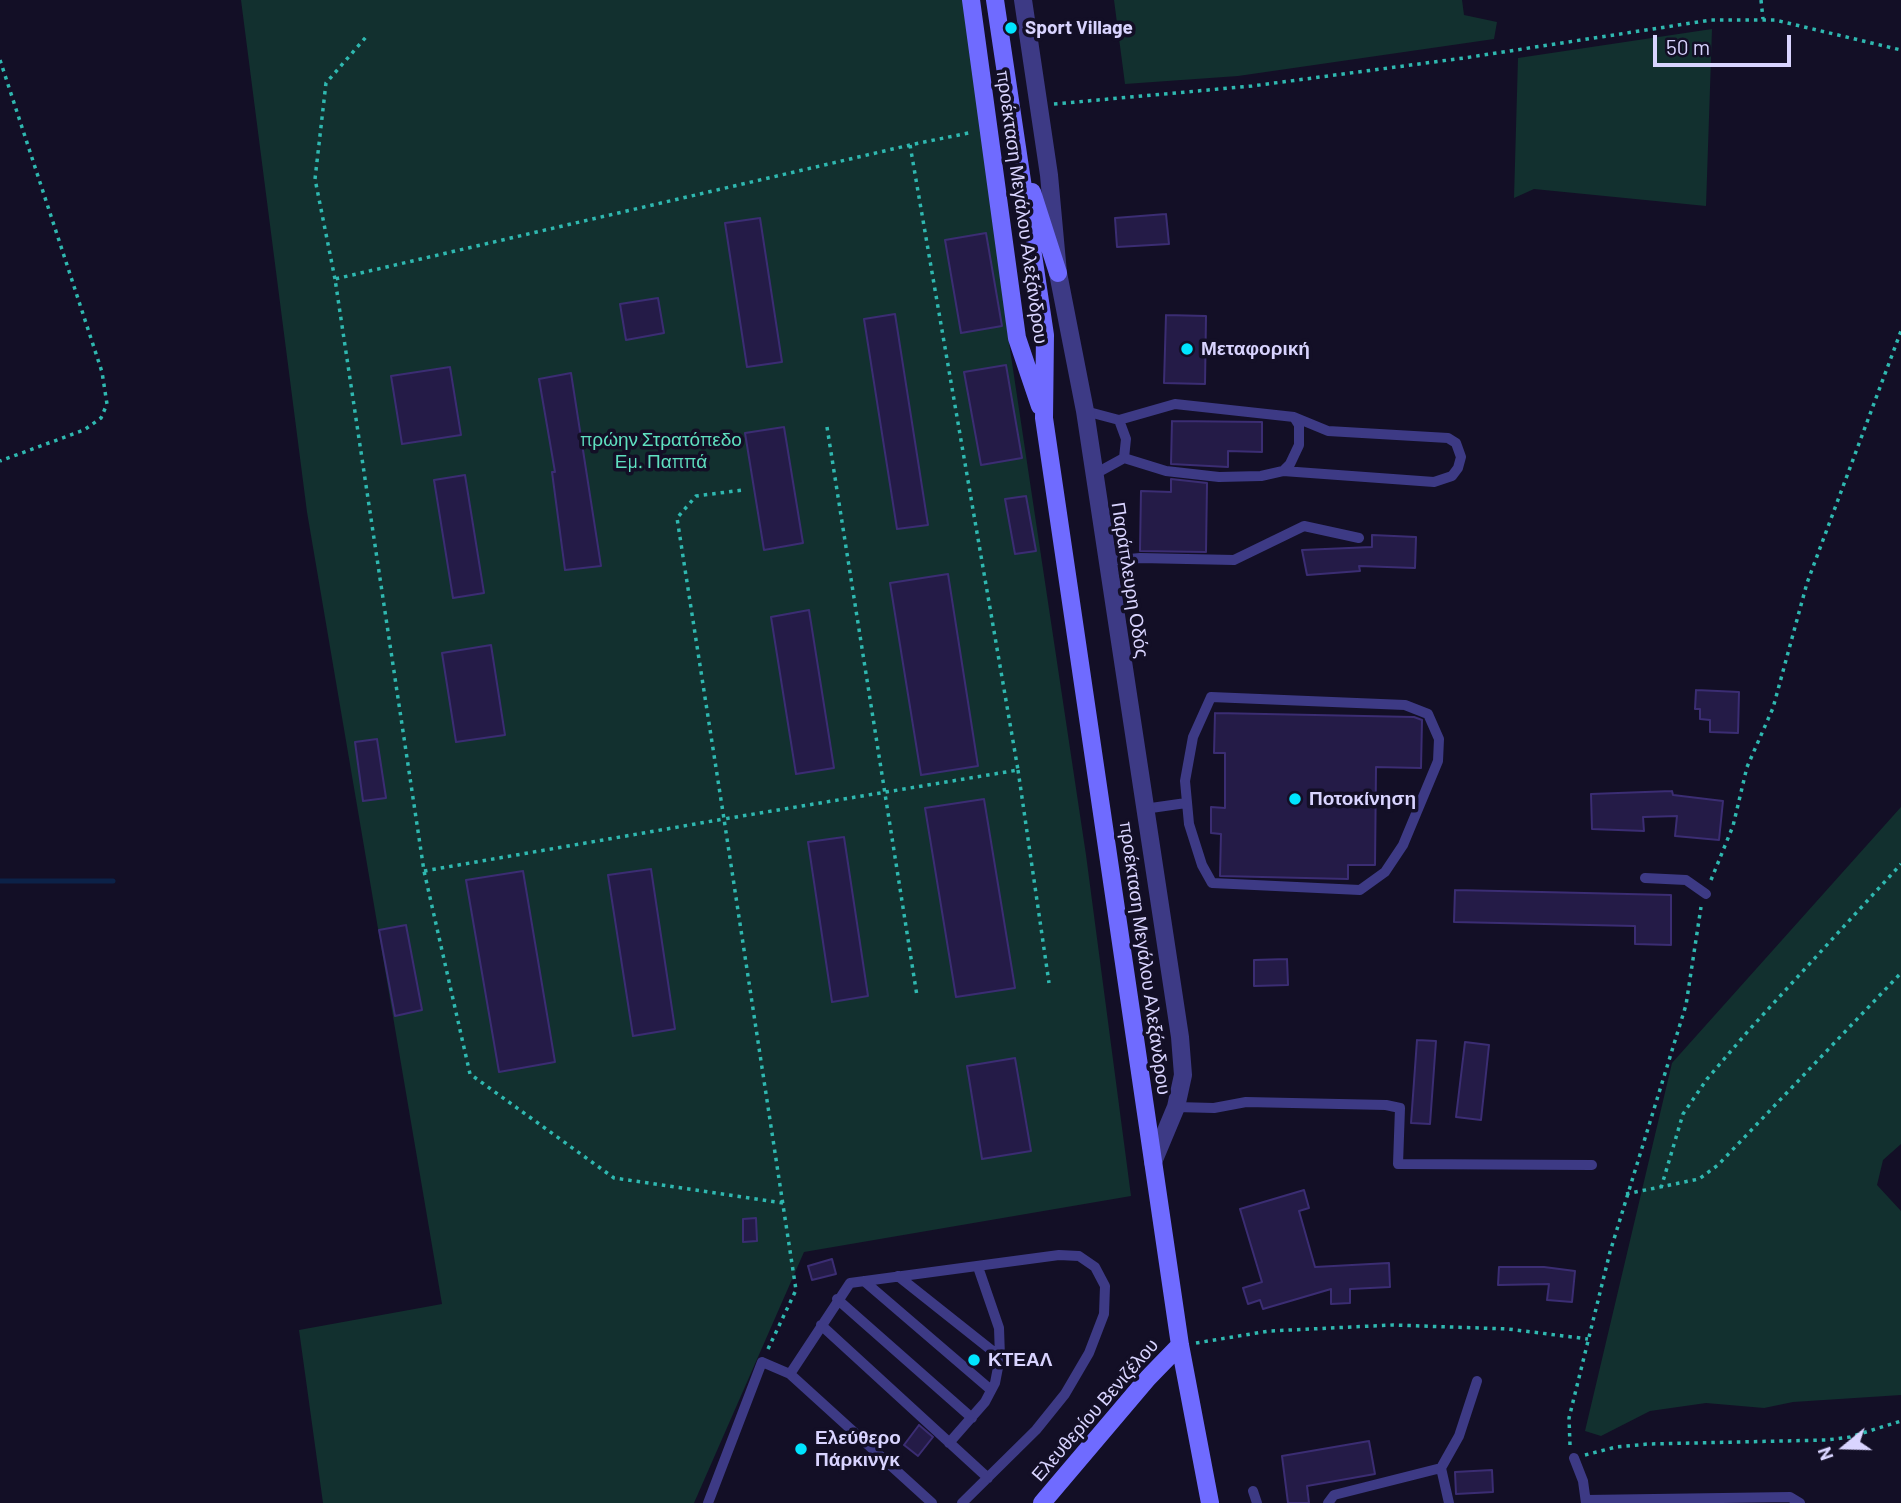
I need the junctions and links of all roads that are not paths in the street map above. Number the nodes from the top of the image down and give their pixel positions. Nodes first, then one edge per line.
1 (971, 0) edge
2 (995, 0) edge
3 (1023, 0) edge
4 (1016, 142) junction
5 (1058, 273) junction
6 (1085, 411) junction
7 (1294, 416) junction
8 (1044, 418) junction
9 (1119, 420) junction
10 (1124, 458) junction
11 (1283, 471) junction
12 (1093, 475) junction
13 (1359, 538) dead end
14 (1107, 561) junction
15 (1185, 803) junction
16 (1143, 809) junction
17 (1645, 877) dead end
18 (1706, 894) road end
19 (1175, 1107) junction
20 (1153, 1162) junction
21 (1591, 1165) dead end
22 (978, 1267) junction
23 (898, 1276) junction
24 (864, 1281) junction
25 (837, 1299) junction
26 (821, 1325) junction
27 (1180, 1345) junction
28 (1000, 1357) junction
29 (790, 1374) junction
30 (1477, 1381) dead end
31 (991, 1390) junction
32 (972, 1418) junction
33 (949, 1443) junction
34 (1574, 1458) road end
35 (1441, 1468) junction
36 (988, 1478) junction
37 (1253, 1491) dead end
38 (1686, 1501) edge
39 (1586, 1502) edge
40 (708, 1503) edge
41 (932, 1503) edge
42 (962, 1503) edge
43 (1042, 1503) edge
44 (1210, 1503) edge
45 (1257, 1503) edge
46 (1328, 1503) edge
47 (1450, 1503) edge
48 (1800, 1503) edge

1 - 8 main road, προέκταση Μεγάλου Αλεξάνδρου
2 - 4 main road, προέκταση Μεγάλου Αλεξάνδρου
3 - 5 street, Παράπλευρη Οδός
4 - 5 main road
4 - 8 main road, προέκταση Μεγάλου Αλεξάνδρου
5 - 6 street, Παράπλευρη Οδός
6 - 9 lane
6 - 12 street, Παράπλευρη Οδός
7 - 9 lane
7 - 11 lane
7 - 11 lane
8 - 20 main road, προέκταση Μεγάλου Αλεξάνδρου
9 - 10 lane
10 - 11 lane
10 - 12 lane
12 - 14 street, Παράπλευρη Οδός
13 - 14 lane
14 - 16 street, Παράπλευρη Οδός
15 - 15 lane
15 - 16 lane
16 - 19 street, Παράπλευρη Οδός
17 - 18 lane
19 - 20 street, Παράπλευρη Οδός
19 - 21 lane
20 - 27 main road, προέκταση Μεγάλου Αλεξάνδρου
22 - 23 lane
22 - 28 lane
22 - 36 lane
23 - 24 lane
23 - 28 lane
24 - 25 lane
24 - 31 lane
25 - 26 lane
25 - 32 lane
26 - 29 lane
26 - 33 lane
27 - 43 main road, Ελευθερίου Βενιζέλου
27 - 44 main road, προέκταση Μεγάλου Αλεξάνδρου
28 - 31 lane
29 - 40 lane
29 - 41 lane
30 - 35 lane
31 - 32 lane
32 - 33 lane
33 - 36 lane
34 - 39 lane
35 - 46 lane
35 - 47 lane
36 - 42 lane
37 - 45 lane
38 - 39 lane
38 - 48 lane

